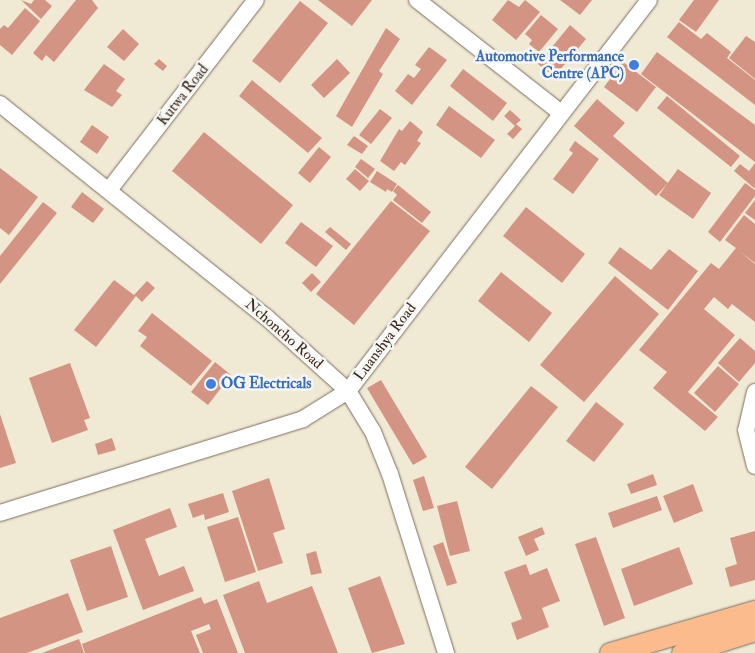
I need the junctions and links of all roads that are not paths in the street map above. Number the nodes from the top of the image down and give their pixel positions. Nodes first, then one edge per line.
1 (256, 0) edge
2 (417, 0) edge
3 (649, 0) edge
4 (0, 104) edge
5 (561, 113) junction
6 (109, 190) junction
7 (348, 391) junction
8 (755, 392) edge
9 (755, 466) edge
10 (0, 513) edge
11 (755, 611) edge
12 (755, 630) edge
13 (446, 653) edge
14 (610, 653) edge
15 (682, 653) edge

1 - 6 street, Kutwa Road
2 - 5 street
3 - 5 street, Luanshya Road
4 - 6 street, Nchoncho Road
5 - 7 street, Luanshya Road
6 - 7 street, Nchoncho Road
7 - 10 street, Luanshya Road
7 - 13 street, Nchoncho Road
8 - 9 street
11 - 14 main road
12 - 15 main road

